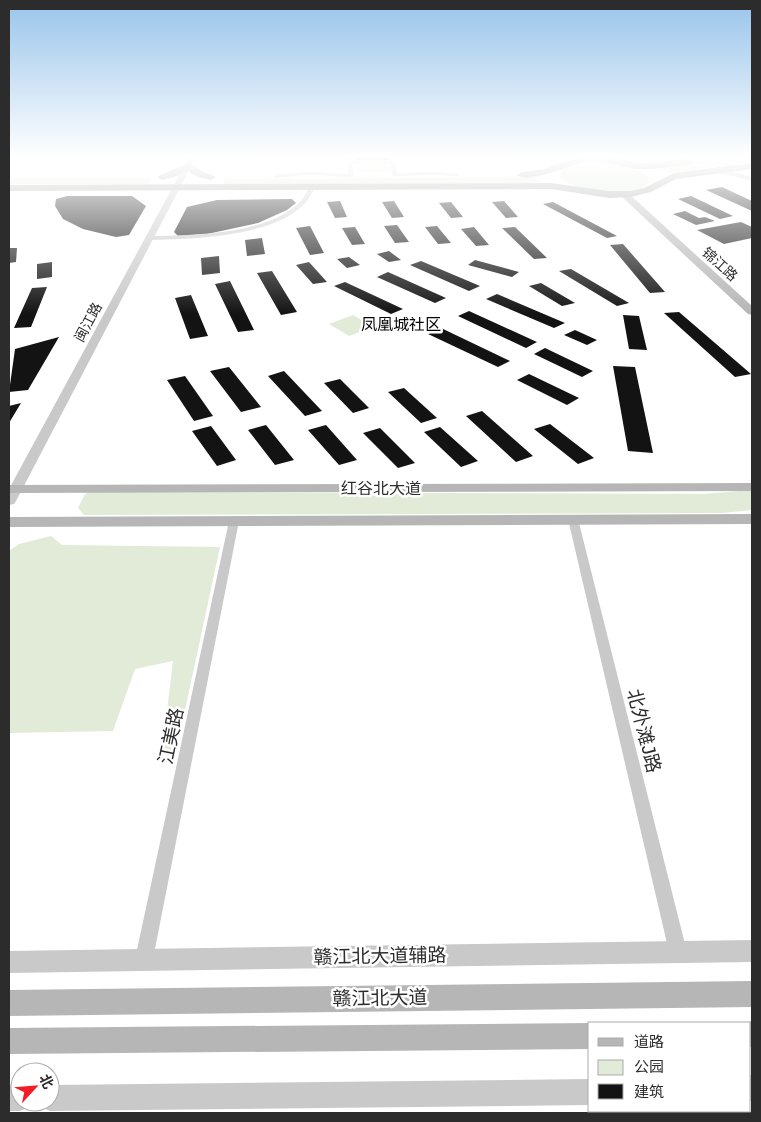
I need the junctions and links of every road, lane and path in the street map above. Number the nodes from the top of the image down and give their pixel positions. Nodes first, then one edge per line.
1 (165, 209) edge
2 (294, 209) edge
3 (641, 209) edge
4 (150, 238) junction
5 (752, 312) edge
6 (752, 487) edge
7 (11, 493) edge
8 (752, 519) edge
9 (572, 520) junction
10 (234, 521) junction
11 (9, 522) edge
12 (752, 951) edge
13 (678, 952) junction
14 (144, 959) junction
15 (9, 962) edge
16 (752, 994) edge
17 (9, 1003) edge
18 (588, 1036) edge
19 (9, 1042) edge
20 (588, 1092) edge
21 (60, 1098) edge

1 - 4 street, 闽江路
2 - 4 street
3 - 5 main road, 锦江路
4 - 7 street, 闽江路
6 - 7 main road, 红谷北大道
8 - 9 main road, 红谷北大道
9 - 10 main road, 红谷北大道
9 - 13 street, 北外滩J路
10 - 11 main road, 红谷北大道
10 - 14 street, 江美路
12 - 13 street, 赣江北大道辅路
13 - 14 street, 赣江北大道辅路
14 - 15 street, 赣江北大道辅路
16 - 17 main road, 赣江北大道
18 - 19 main road
20 - 21 street

